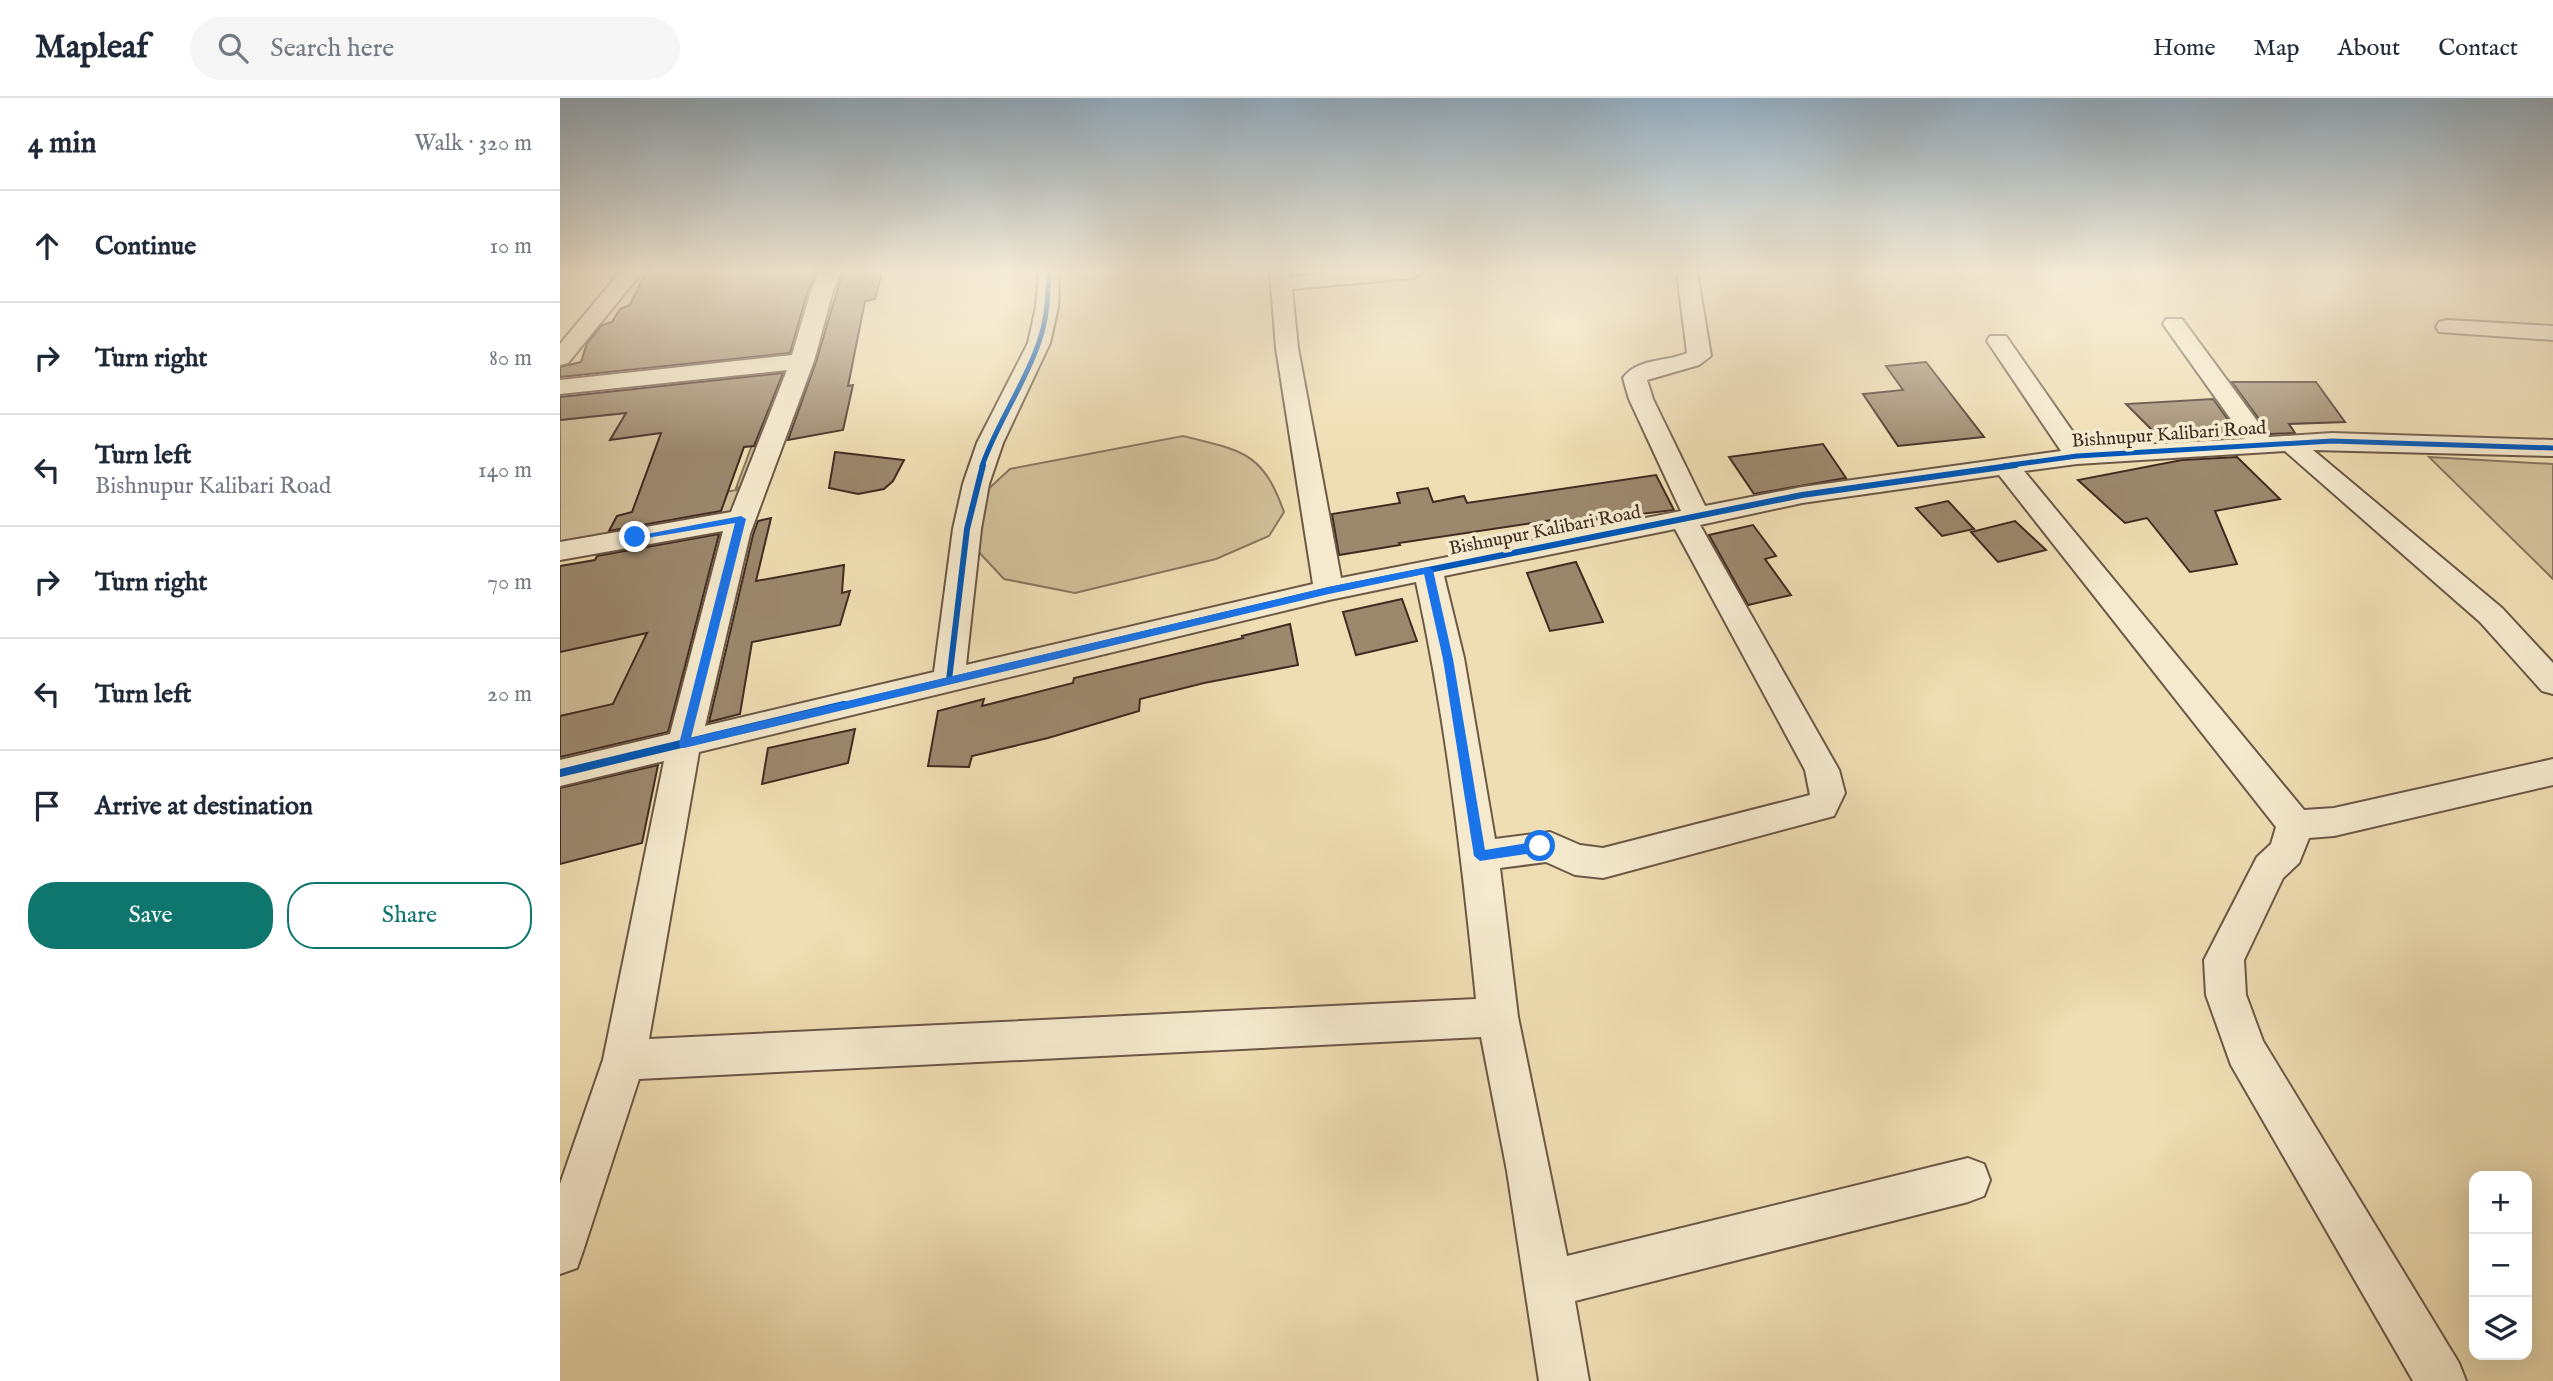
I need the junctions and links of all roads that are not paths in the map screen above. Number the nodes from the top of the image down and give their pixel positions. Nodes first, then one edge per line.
1 (582, 332) edge
2 (811, 332) edge
3 (1042, 332) edge
4 (1286, 332) edge
5 (1696, 332) edge
6 (2181, 332) edge
7 (2533, 332) edge
8 (2553, 333) edge
9 (1998, 341) dead end
10 (560, 358) edge
11 (803, 361) junction
12 (560, 387) edge
13 (2276, 444) junction
14 (2553, 447) edge
15 (2077, 456) junction
16 (2006, 466) junction
17 (1691, 518) junction
18 (741, 519) junction
19 (560, 551) edge
20 (1428, 570) junction
21 (1329, 590) junction
22 (949, 680) junction
23 (2553, 683) edge
24 (684, 744) junction
25 (2553, 772) edge
26 (560, 773) edge
27 (2295, 825) junction
28 (1480, 856) junction
29 (1498, 1017) junction
30 (624, 1060) junction
31 (1968, 1180) dead end
32 (560, 1251) edge
33 (1548, 1284) junction
34 (1563, 1381) edge
35 (2441, 1381) edge

1 - 10 street
2 - 11 street
3 - 22 street
4 - 21 street
5 - 17 street
6 - 13 street
7 - 8 street
9 - 15 street
11 - 12 street
11 - 18 street
13 - 14 street, Bishnupur Kalibari Road
13 - 15 street, Bishnupur Kalibari Road
13 - 23 street
15 - 16 street, Bishnupur Kalibari Road
16 - 17 street, Bishnupur Kalibari Road
16 - 27 street
17 - 20 street, Bishnupur Kalibari Road
17 - 28 street
18 - 19 street
18 - 24 street
20 - 21 street, Bishnupur Kalibari Road
20 - 28 street
21 - 22 street, Bishnupur Kalibari Road
22 - 24 street, Bishnupur Kalibari Road
24 - 26 street, Bishnupur Kalibari Road
24 - 30 street
25 - 27 street
27 - 35 street
28 - 29 street
29 - 30 street
29 - 33 street
30 - 32 street
31 - 33 street
33 - 34 street

